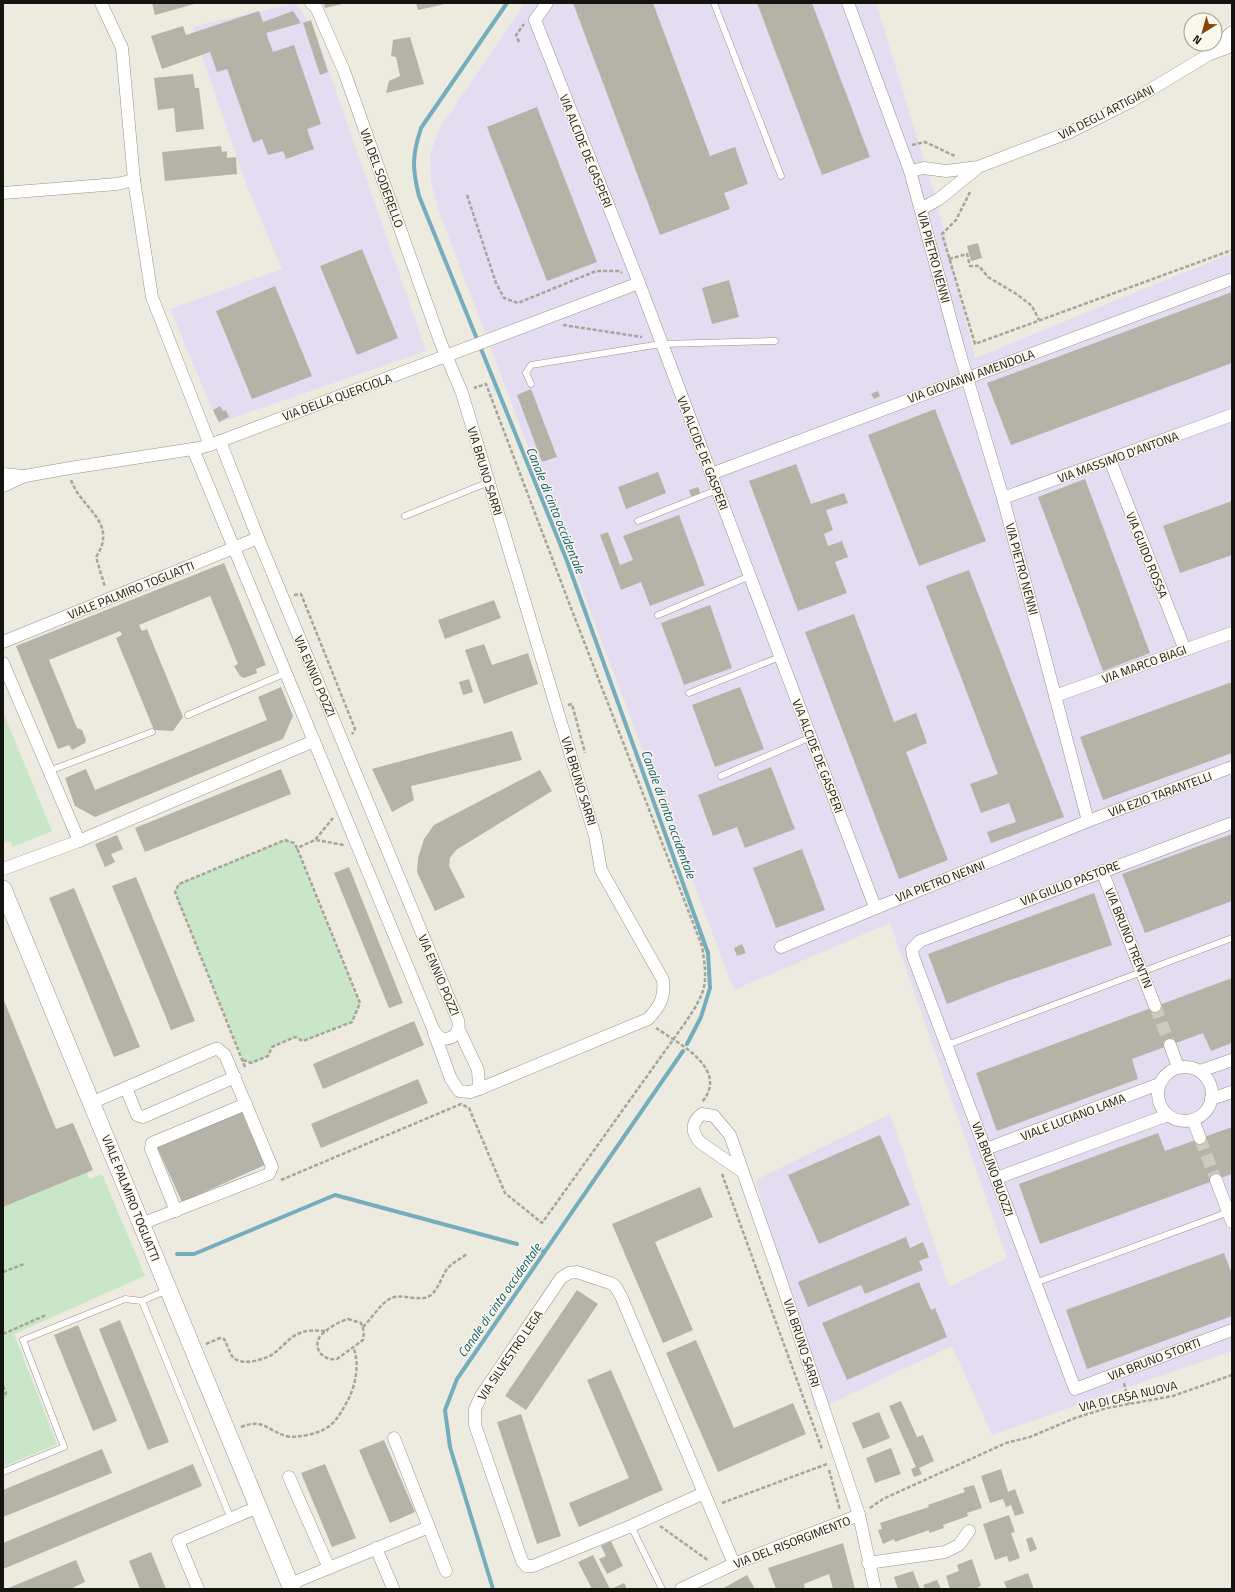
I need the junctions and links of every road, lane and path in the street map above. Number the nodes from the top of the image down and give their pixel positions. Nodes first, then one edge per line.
1 (101, 3) edge
2 (311, 3) edge
3 (547, 3) edge
4 (714, 3) edge
5 (848, 3) edge
6 (1232, 32) edge
7 (1232, 46) edge
8 (1208, 55) junction
9 (902, 148) junction
10 (972, 170) junction
11 (910, 171) junction
12 (781, 176) dead end
13 (134, 180) junction
14 (3, 194) edge
15 (467, 195) dead end
16 (921, 209) junction
17 (1232, 250) edge
18 (950, 259) junction
19 (1232, 279) edge
20 (639, 283) junction
21 (1039, 320) junction
22 (560, 325) dead end
23 (661, 341) junction
24 (775, 341) dead end
25 (446, 356) junction
26 (968, 377) junction
27 (531, 384) dead end
28 (462, 393) junction
29 (1232, 415) edge
30 (215, 443) junction
31 (193, 449) junction
32 (1110, 460) junction
33 (3, 474) edge
34 (711, 474) junction
35 (25, 476) junction
36 (70, 476) dead end
37 (489, 482) junction
38 (3, 486) edge
39 (717, 490) junction
40 (1003, 498) junction
41 (405, 516) dead end
42 (638, 521) dead end
43 (258, 538) junction
44 (235, 548) junction
45 (750, 576) junction
46 (292, 595) dead end
47 (110, 598) junction
48 (658, 615) dead end
49 (1232, 633) edge
50 (3, 642) edge
51 (1185, 650) junction
52 (780, 657) junction
53 (3, 663) edge
54 (286, 673) junction
55 (689, 693) dead end
56 (1055, 696) junction
57 (556, 707) junction
58 (188, 716) dead end
59 (152, 732) dead end
60 (811, 737) junction
61 (314, 741) junction
62 (345, 748) junction
63 (586, 756) dead end
64 (1232, 767) edge
65 (49, 771) junction
66 (721, 776) dead end
67 (331, 813) dead end
68 (334, 819) junction
69 (1088, 821) junction
70 (1232, 823) edge
71 (337, 825) dead end
72 (342, 838) dead end
73 (315, 840) junction
74 (79, 841) junction
75 (297, 848) junction
76 (3, 869) edge
77 (1102, 871) junction
78 (3, 889) edge
79 (875, 907) junction
80 (1232, 938) edge
81 (780, 947) dead end
82 (912, 949) joint
83 (1143, 971) junction
84 (1155, 1006) tunnel mouth
85 (659, 1021) dead end
86 (459, 1030) junction
87 (434, 1032) junction
88 (674, 1040) junction
89 (947, 1045) junction
90 (1170, 1046) tunnel mouth
91 (243, 1059) junction
92 (1232, 1060) edge
93 (1178, 1067) junction
94 (1200, 1072) junction
95 (247, 1074) dead end
96 (234, 1077) junction
97 (1159, 1084) junction
98 (126, 1088) junction
99 (478, 1089) junction
100 (1232, 1092) edge
101 (1211, 1100) junction
102 (91, 1103) junction
103 (246, 1104) junction
104 (700, 1104) dead end
105 (1168, 1116) junction
106 (1193, 1120) junction
107 (1200, 1138) tunnel mouth
108 (986, 1149) junction
109 (721, 1171) dead end
110 (743, 1172) junction
111 (269, 1174) junction
112 (997, 1178) junction
113 (1216, 1180) tunnel mouth
114 (176, 1211) junction
115 (1231, 1215) edge
116 (141, 1224) junction
117 (467, 1254) dead end
118 (24, 1264) dead end
119 (3, 1272) edge
120 (1035, 1283) junction
121 (168, 1290) junction
122 (142, 1301) junction
123 (46, 1315) dead end
124 (363, 1327) junction
125 (1232, 1330) edge
126 (328, 1331) junction
127 (3, 1334) edge
128 (353, 1347) junction
129 (193, 1350) junction
130 (1121, 1372) junction
131 (1232, 1376) edge
132 (3, 1386) edge
133 (1075, 1389) joint
134 (3, 1398) edge
135 (1129, 1404) junction
136 (228, 1434) junction
137 (394, 1438) dead end
138 (828, 1464) junction
139 (3, 1472) edge
140 (289, 1477) dead end
141 (704, 1493) junction
142 (258, 1507) junction
143 (710, 1508) junction
144 (860, 1515) junction
145 (649, 1518) junction
146 (231, 1519) junction
147 (843, 1522) junction
148 (631, 1526) junction
149 (429, 1527) junction
150 (970, 1531) dead end
151 (376, 1548) junction
152 (868, 1563) junction
153 (734, 1564) junction
154 (329, 1568) junction
155 (721, 1570) junction
156 (446, 1571) dead end
157 (291, 1586) edge
158 (393, 1588) edge
159 (198, 1589) edge
160 (662, 1589) edge
161 (681, 1589) edge
162 (875, 1589) edge

1 - 13 street, VIA ENNIO POZZI
2 - 25 street, VIA DEL SODERELLO
3 - 20 street, VIA ALCIDE DE GASPERI
4 - 12 lane
5 - 9 street, VIA PIETRO NENNI
6 - 8 street, VIA DEGLI ARTIGIANI
7 - 8 street, VIA DEGLI ARTIGIANI
8 - 10 street, VIA DEGLI ARTIGIANI
9 - 10 path
9 - 11 street, VIA PIETRO NENNI
10 - 11 street, VIA DEGLI ARTIGIANI
10 - 16 street, VIA DEGLI ARTIGIANI
10 - 18 path
11 - 16 street, VIA PIETRO NENNI
13 - 14 street
13 - 30 street, VIA ENNIO POZZI
15 - 20 path
16 - 26 street, VIA PIETRO NENNI
17 - 21 path
18 - 21 path
18 - 21 path
19 - 26 street, VIA GIOVANNI AMENDOLA
20 - 23 street, VIA ALCIDE DE GASPERI
20 - 25 street, VIA DELLA QUERCIOLA
22 - 23 path
23 - 24 lane
23 - 27 lane
23 - 34 street, VIA ALCIDE DE GASPERI
25 - 28 street, VIA BRUNO SARRI
25 - 30 street, VIA DELLA QUERCIOLA
26 - 34 street, VIA GIOVANNI AMENDOLA
26 - 40 street, VIA PIETRO NENNI
28 - 37 street, VIA BRUNO SARRI
28 - 88 path
29 - 32 street, VIA MASSIMO D'ANTONA
30 - 31 street, VIA DELLA QUERCIOLA
30 - 43 street, VIA ENNIO POZZI
31 - 35 street, VIA DELLA QUERCIOLA
31 - 44 street, VIA ENNIO POZZI
32 - 40 street, VIA MASSIMO D'ANTONA
32 - 51 street, VIA GUIDO ROSSA
33 - 35 street, VIA DELLA QUERCIOLA
34 - 39 street, VIA ALCIDE DE GASPERI
35 - 38 street, VIA DELLA QUERCIOLA
36 - 47 path
37 - 41 lane
37 - 57 street, VIA BRUNO SARRI
39 - 42 lane
39 - 45 street, VIA ALCIDE DE GASPERI
40 - 56 street, VIA PIETRO NENNI
43 - 44 street, VIALE PALMIRO TOGLIATTI
43 - 62 street, VIA ENNIO POZZI
44 - 47 street, VIALE PALMIRO TOGLIATTI
44 - 54 street, VIA ENNIO POZZI
45 - 48 lane
45 - 52 street, VIA ALCIDE DE GASPERI
46 - 62 path
47 - 50 street, VIALE PALMIRO TOGLIATTI
49 - 51 street, VIA MARCO BIAGI
51 - 56 street, VIA MARCO BIAGI
52 - 55 lane
52 - 60 street, VIA ALCIDE DE GASPERI
53 - 65 street
54 - 58 lane
54 - 61 street, VIA ENNIO POZZI
56 - 69 street, VIA PIETRO NENNI
57 - 63 path
57 - 99 street, VIA BRUNO SARRI
59 - 65 lane
60 - 66 lane
60 - 79 street, VIA ALCIDE DE GASPERI
61 - 74 street
61 - 87 street, VIA ENNIO POZZI
62 - 86 street, VIA ENNIO POZZI
64 - 69 street, VIA EZIO TARANTELLI
65 - 74 street
67 - 68 path
68 - 71 path
68 - 73 path
69 - 79 street, VIA PIETRO NENNI
70 - 77 street, VIA GIULIO PASTORE
72 - 73 path
73 - 75 path
74 - 76 street
75 - 91 path
75 - 91 path
77 - 82 street, VIA GIULIO PASTORE
77 - 83 street, VIA BRUNO TRENTIN
78 - 102 street, VIALE PALMIRO TOGLIATTI
79 - 81 street, VIA PIETRO NENNI
80 - 83 lane
82 - 89 street, VIA BRUNO BUOZZI
83 - 84 street, VIA BRUNO TRENTIN
83 - 89 lane
85 - 88 path
86 - 87 street, VIA ENNIO POZZI
86 - 99 street
87 - 99 street, VIA BRUNO SARRI
88 - 104 path
88 - 111 path
89 - 108 street, VIA BRUNO BUOZZI
90 - 93 street
91 - 95 path
92 - 94 street
93 - 94 street
93 - 97 street, VIALE LUCIANO LAMA
94 - 101 street
96 - 98 street
96 - 98 street
96 - 103 street
97 - 105 street
97 - 108 street, VIALE LUCIANO LAMA
98 - 102 street
100 - 101 street
101 - 106 street
102 - 116 street, VIALE PALMIRO TOGLIATTI
103 - 111 street
103 - 114 street
105 - 106 street
105 - 112 street
106 - 107 street
108 - 112 street, VIA BRUNO BUOZZI
109 - 138 path
110 - 110 street, VIA BRUNO SARRI
110 - 144 street, VIA BRUNO SARRI
111 - 114 street
112 - 120 street, VIA BRUNO BUOZZI
113 - 115 street
114 - 116 street
115 - 120 lane
116 - 121 street, VIALE PALMIRO TOGLIATTI
117 - 124 path
118 - 119 path
120 - 133 street, VIA BRUNO BUOZZI
121 - 122 lane
121 - 129 street, VIALE PALMIRO TOGLIATTI
122 - 139 lane
122 - 146 lane
123 - 127 path
124 - 126 path
124 - 128 path
125 - 130 street, VIA BRUNO STORTI
126 - 128 path
126 - 129 path
128 - 136 path
129 - 136 street, VIALE PALMIRO TOGLIATTI
130 - 133 street, VIA BRUNO STORTI
130 - 135 path
131 - 135 path, VIA DI CASA NUOVA
132 - 134 path
135 - 144 path, VIA DI CASA NUOVA
136 - 142 street, VIALE PALMIRO TOGLIATTI
137 - 149 street
138 - 143 path
138 - 147 path
140 - 154 street
141 - 143 street, VIA SILVESTRO LEGA
141 - 145 street, VIA SILVESTRO LEGA
141 - 148 street, VIA SILVESTRO LEGA
142 - 146 street
142 - 157 street, VIALE PALMIRO TOGLIATTI
143 - 153 street, VIA SILVESTRO LEGA
144 - 147 street, VIA DEL RISORGIMENTO
144 - 152 street, VIA DEL RISORGIMENTO
145 - 148 street, VIA SILVESTRO LEGA
145 - 155 path
146 - 159 street
147 - 153 street, VIA DEL RISORGIMENTO
148 - 160 lane
149 - 151 street
149 - 156 street
150 - 152 street
151 - 154 street
151 - 158 street
152 - 162 street, VIA DEL RISORGIMENTO
153 - 155 street, VIA DEL RISORGIMENTO
154 - 157 street
155 - 161 street, VIA DEL RISORGIMENTO

